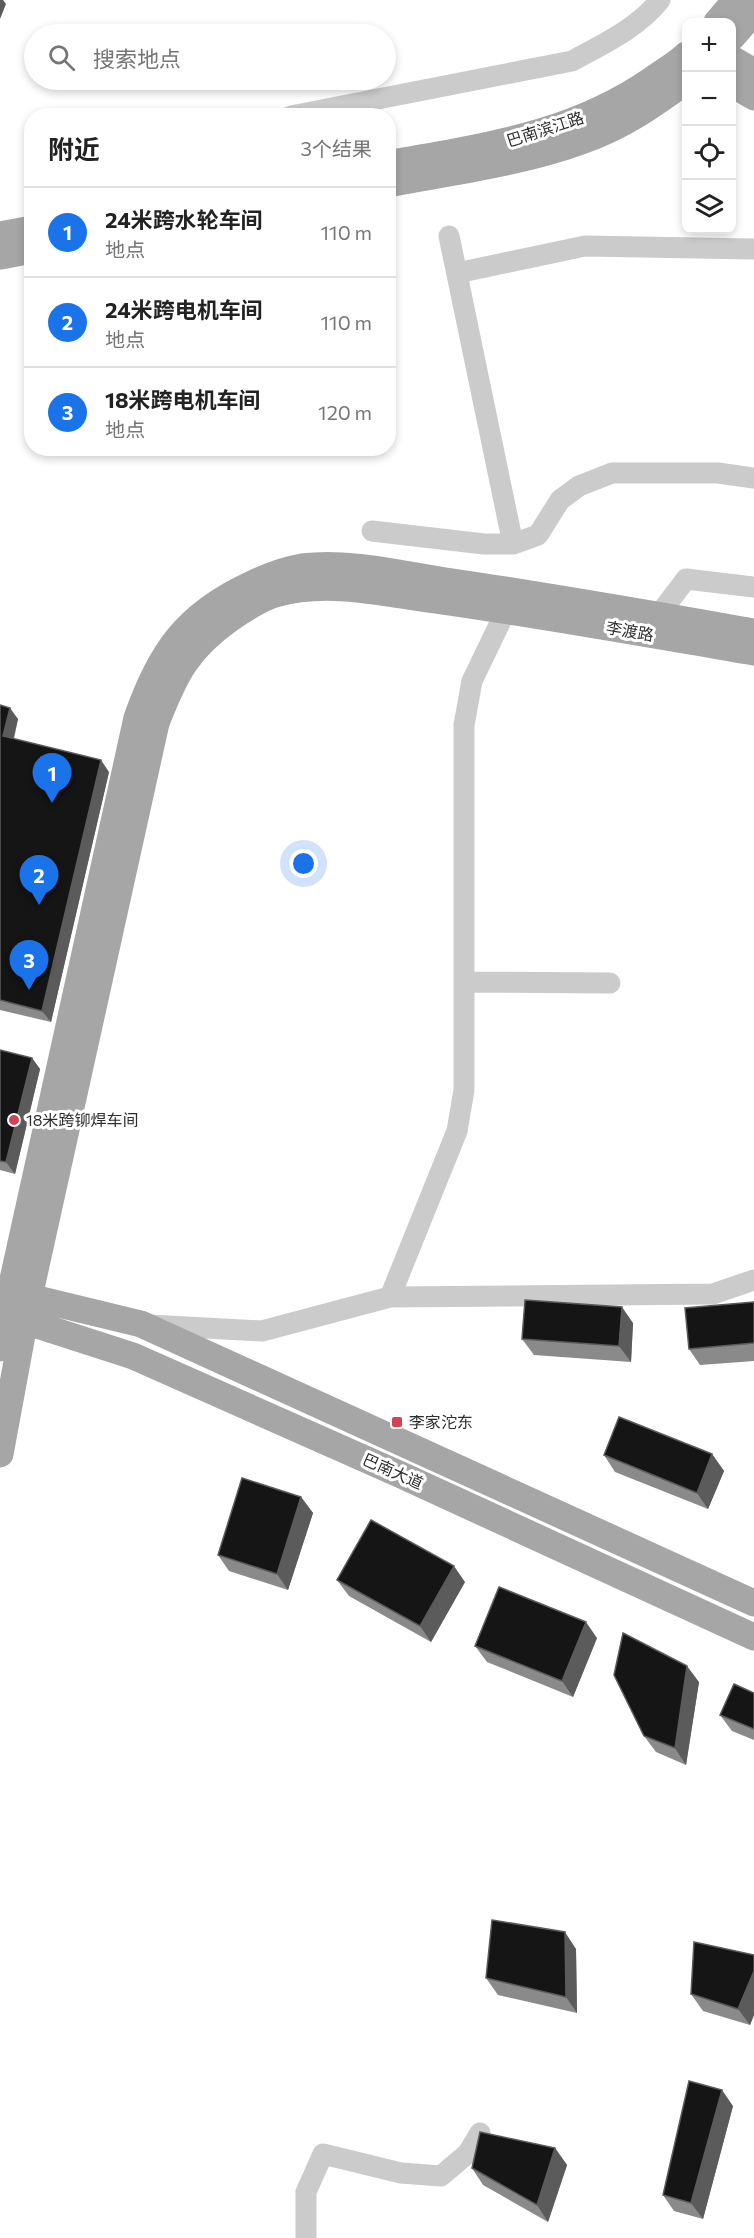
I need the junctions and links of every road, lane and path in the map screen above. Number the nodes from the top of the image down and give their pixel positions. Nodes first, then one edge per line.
1 (660, 0) edge
2 (736, 0) edge
3 (754, 12) edge
4 (720, 18) edge
5 (736, 32) edge
6 (736, 61) edge
7 (682, 65) edge
8 (682, 68) edge
9 (754, 72) edge
10 (736, 87) edge
11 (754, 98) edge
12 (332, 108) edge
13 (396, 163) edge
14 (396, 183) edge
15 (24, 233) edge
16 (449, 236) dead end
17 (0, 245) edge
18 (24, 249) edge
19 (754, 249) edge
20 (457, 273) junction
21 (754, 477) edge
22 (372, 531) dead end
23 (513, 544) junction
24 (754, 588) edge
25 (510, 600) junction
26 (658, 616) junction
27 (754, 632) edge
28 (754, 652) edge
29 (465, 982) junction
30 (610, 983) dead end
31 (754, 1280) edge
32 (390, 1297) junction
33 (12, 1305) edge
34 (141, 1324) junction
35 (0, 1348) edge
36 (0, 1454) edge
37 (754, 1603) edge
38 (754, 1637) edge
39 (480, 2133) edge
40 (306, 2238) edge

1 - 12 street
2 - 4 main road
3 - 5 main road
6 - 9 main road
7 - 13 main road, 巴南滨江路
8 - 14 main road, 巴南滨江路
10 - 11 main road
15 - 17 main road
16 - 20 street
17 - 18 main road
19 - 20 street
20 - 23 street
21 - 23 street
22 - 23 street
24 - 26 street
25 - 26 main road, 李渡路
25 - 28 main road, 李渡路
25 - 29 street
25 - 33 main road
26 - 27 main road, 李渡路
29 - 30 street
29 - 32 street
31 - 32 street
32 - 34 street
33 - 34 main road, 巴南大道
33 - 35 main road
33 - 36 main road
33 - 38 main road, 巴南大道
34 - 37 main road, 巴南大道
39 - 40 street

